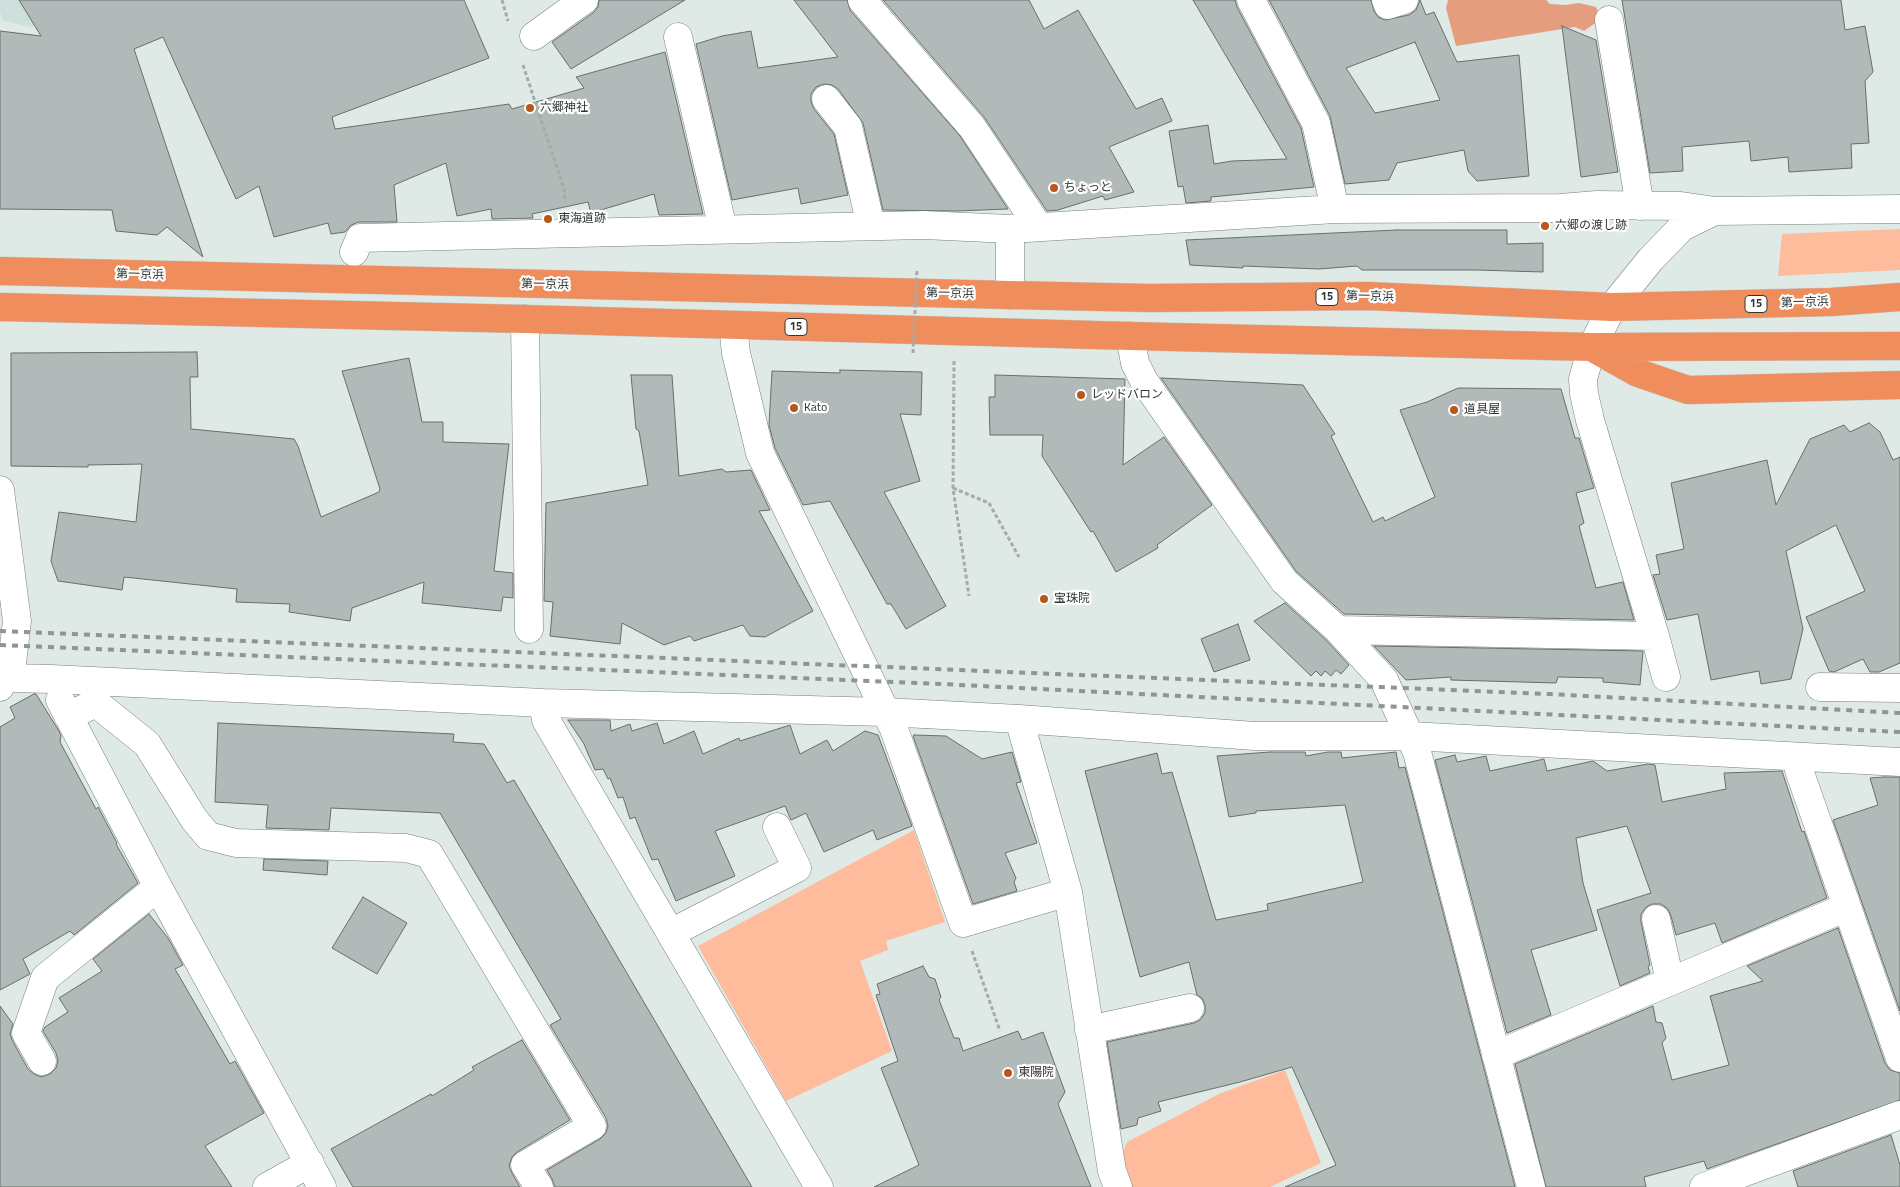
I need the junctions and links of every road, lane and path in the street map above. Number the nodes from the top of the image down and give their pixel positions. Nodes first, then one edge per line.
1 (502, 0) edge
2 (584, 0) edge
3 (862, 0) edge
4 (1251, 0) edge
5 (1386, 0) edge
6 (1404, 0) edge
7 (1610, 20) dead end
8 (678, 37) dead end
9 (522, 40) junction
10 (826, 99) dead end
11 (1640, 206) junction
12 (1335, 209) junction
13 (1900, 209) edge
14 (1715, 211) junction
15 (871, 226) junction
16 (1038, 226) junction
17 (723, 229) junction
18 (1010, 229) junction
19 (568, 234) junction
20 (354, 252) dead end
21 (917, 270) dead end
22 (0, 271) edge
23 (1010, 295) junction
24 (1900, 297) edge
25 (1612, 307) junction
26 (0, 308) edge
27 (525, 319) junction
28 (733, 326) junction
29 (1130, 336) junction
30 (1900, 346) edge
31 (1592, 347) junction
32 (913, 354) dead end
33 (954, 360) dead end
34 (1900, 385) edge
35 (953, 488) junction
36 (0, 490) edge
37 (1019, 557) dead end
38 (969, 596) dead end
39 (529, 630) dead end
40 (1338, 630) junction
41 (1655, 636) junction
42 (1666, 677) dead end
43 (51, 679) junction
44 (1, 682) edge
45 (1820, 686) dead end
46 (1900, 688) edge
47 (543, 703) junction
48 (885, 712) junction
49 (68, 716) junction
50 (1020, 719) junction
51 (1410, 736) junction
52 (1798, 758) junction
53 (1900, 762) edge
54 (777, 827) dead end
55 (158, 887) junction
56 (1068, 892) junction
57 (1847, 907) junction
58 (1656, 919) dead end
59 (963, 924) junction
60 (671, 933) junction
61 (1670, 982) junction
62 (1190, 1008) dead end
63 (1089, 1030) junction
64 (1000, 1031) dead end
65 (1496, 1055) junction
66 (1900, 1058) edge
67 (42, 1061) dead end
68 (1900, 1114) edge
69 (316, 1175) edge
70 (267, 1187) edge
71 (539, 1187) edge
72 (819, 1187) edge
73 (1118, 1187) edge
74 (1531, 1187) edge
75 (1704, 1187) edge

1 - 9 path
2 - 9 street
3 - 16 street
4 - 12 street
5 - 6 street
7 - 11 street
8 - 17 street
9 - 19 path
10 - 15 street
11 - 12 street
11 - 14 street
12 - 16 street
13 - 14 street
14 - 25 street
15 - 17 street
15 - 18 street
16 - 18 street
17 - 19 street
18 - 23 street
19 - 20 street
21 - 32 path, bridge
22 - 23 highway, 第一京浜 / 15
23 - 25 highway, 第一京浜 / 15
24 - 25 highway, 第一京浜 / 15
25 - 31 street
26 - 27 highway, 15
27 - 28 highway, 15
27 - 39 street
28 - 29 highway, 15
28 - 48 street
29 - 31 highway, 15
29 - 40 street
30 - 31 highway, 15
31 - 34 highway
31 - 41 street
33 - 35 path
35 - 37 path
35 - 38 path
36 - 44 street
40 - 41 street
40 - 51 street
41 - 42 street
43 - 44 street
43 - 47 street
43 - 49 street
45 - 46 street
47 - 48 street
47 - 60 street
48 - 50 street
48 - 59 street
49 - 55 street
49 - 71 street
50 - 51 street
50 - 56 street
51 - 52 street
51 - 65 street
52 - 53 street
52 - 57 street
54 - 60 street
55 - 67 street
55 - 69 street
56 - 59 street
56 - 63 street
57 - 61 street
57 - 66 street
58 - 61 street
59 - 64 path
60 - 72 street
61 - 65 street
62 - 63 street
63 - 73 street
65 - 74 street
68 - 75 street
69 - 70 street

